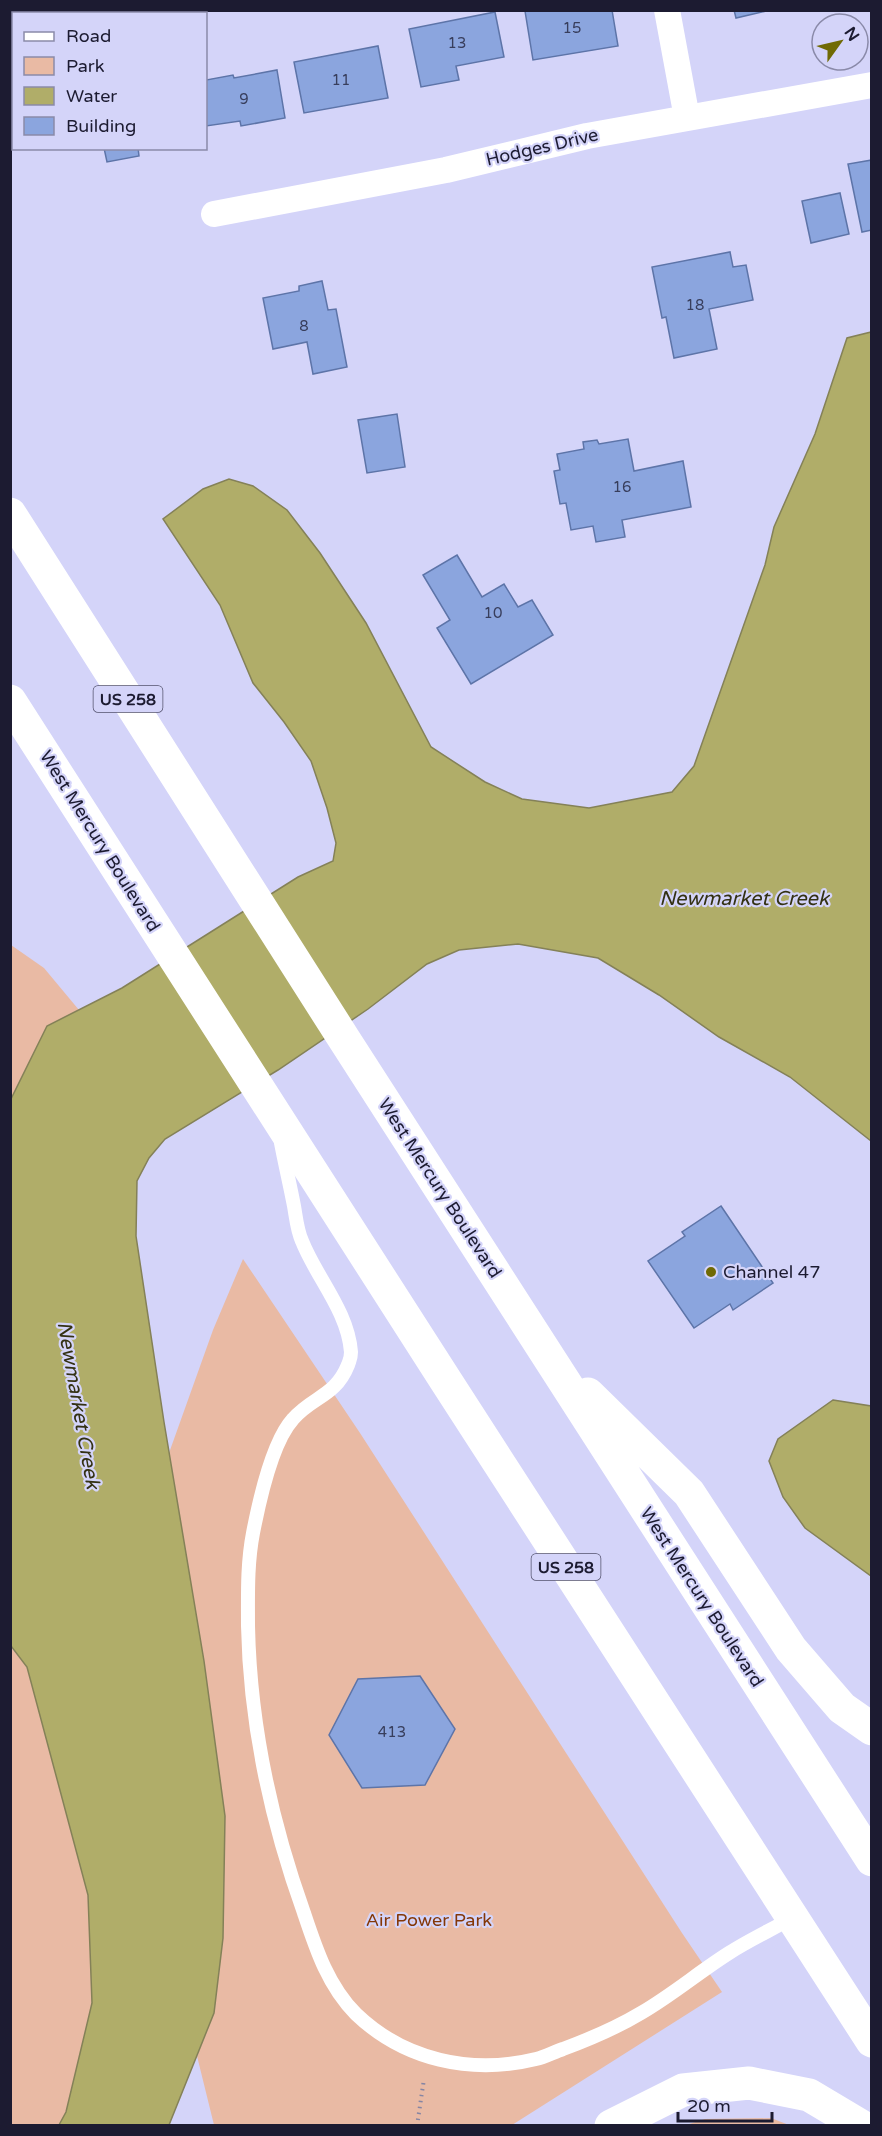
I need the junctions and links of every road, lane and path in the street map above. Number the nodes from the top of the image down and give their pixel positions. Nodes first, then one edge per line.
1 (667, 10) edge
2 (872, 85) edge
3 (687, 118) junction
4 (214, 214) dead end
5 (10, 514) edge
6 (10, 701) edge
7 (268, 1103) junction
8 (546, 1354) junction
9 (872, 1729) edge
10 (872, 1860) edge
11 (792, 1918) junction
12 (872, 2040) edge
13 (427, 2058) junction
14 (417, 2126) edge
15 (611, 2126) edge
16 (861, 2126) edge

1 - 3 street
2 - 3 street, Hodges Drive
3 - 4 street, Hodges Drive
5 - 8 main road, West Mercury Boulevard / US 258
6 - 7 main road, West Mercury Boulevard / US 258
7 - 11 main road, West Mercury Boulevard / US 258
7 - 13 lane
8 - 9 main road
8 - 10 main road, West Mercury Boulevard / US 258
11 - 12 main road, West Mercury Boulevard / US 258
11 - 13 lane
13 - 14 path
15 - 16 main road

